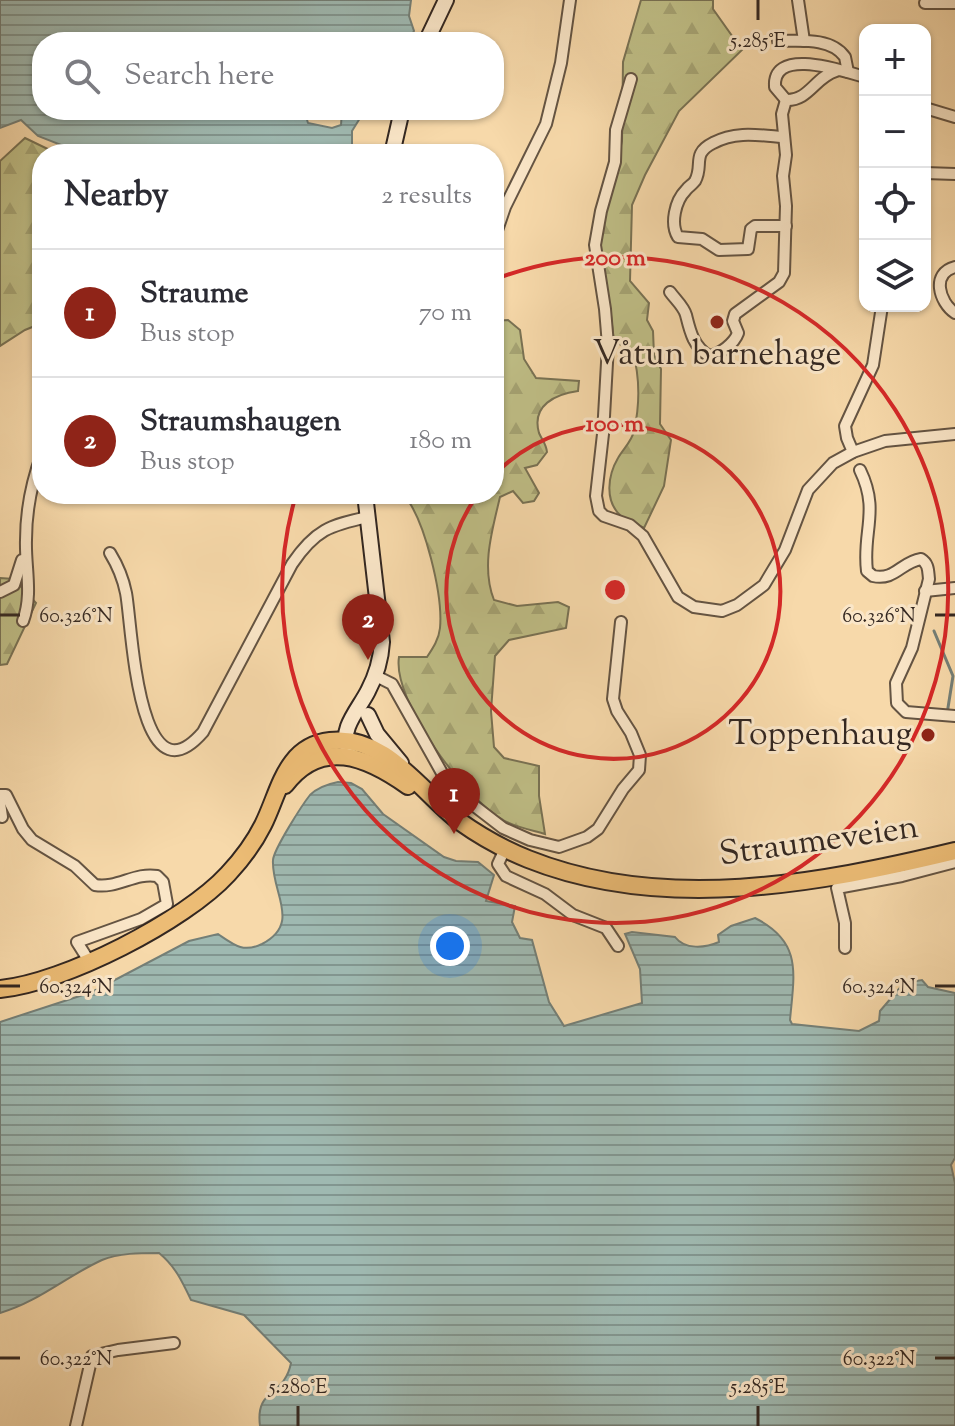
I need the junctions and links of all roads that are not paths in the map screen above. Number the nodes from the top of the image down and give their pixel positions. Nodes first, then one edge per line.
1 (446, 0) edge
2 (570, 0) edge
3 (798, 0) edge
4 (925, 3) dead end
5 (955, 3) edge
6 (431, 32) edge
7 (778, 41) dead end
8 (804, 41) junction
9 (842, 72) junction
10 (859, 76) edge
11 (631, 79) dead end
12 (786, 100) junction
13 (931, 110) edge
14 (955, 117) edge
15 (400, 120) edge
16 (782, 137) junction
17 (394, 144) edge
18 (931, 173) edge
19 (955, 174) edge
20 (504, 210) edge
21 (786, 226) junction
22 (955, 267) edge
23 (670, 292) dead end
24 (881, 312) edge
25 (955, 313) edge
26 (955, 434) edge
27 (853, 452) junction
28 (860, 470) dead end
29 (32, 484) edge
30 (366, 504) edge
31 (368, 517) junction
32 (25, 538) junction
33 (110, 553) dead end
34 (955, 588) edge
35 (925, 591) junction
36 (0, 592) edge
37 (23, 621) dead end
38 (621, 622) dead end
39 (374, 675) junction
40 (369, 690) junction
41 (368, 715) junction
42 (955, 716) edge
43 (352, 747) junction
44 (407, 773) junction
45 (0, 795) edge
46 (0, 803) edge
47 (446, 810) junction
48 (2, 817) edge
49 (505, 849) junction
50 (955, 851) edge
51 (955, 862) edge
52 (618, 946) dead end
53 (845, 948) dead end
54 (89, 961) junction
55 (0, 989) edge
56 (174, 1343) dead end
57 (76, 1426) edge

1 - 6 street
2 - 20 street
3 - 8 street
4 - 5 street
7 - 8 street
8 - 9 street
9 - 10 street
9 - 12 street
9 - 12 street
11 - 27 street
12 - 16 street
13 - 14 street
15 - 17 street
16 - 21 street
16 - 21 street
18 - 19 street
21 - 23 street
22 - 25 street
24 - 27 street
26 - 27 street
28 - 35 street
29 - 32 street
30 - 31 street
31 - 33 street
31 - 39 street
32 - 36 street
32 - 37 street
34 - 35 street
35 - 42 street
38 - 39 street
39 - 40 street
40 - 41 street
40 - 43 street
41 - 43 street
41 - 44 street, Straumeveien
43 - 44 main road, Straumeveien
43 - 47 main road, Straumeveien
43 - 54 main road, Straumeveien
44 - 47 main road, Straumeveien
45 - 54 street
46 - 48 street
47 - 49 main road, Straumeveien
49 - 50 main road, Straumeveien
49 - 52 street
51 - 53 street
54 - 55 main road, Straumeveien
56 - 57 street

